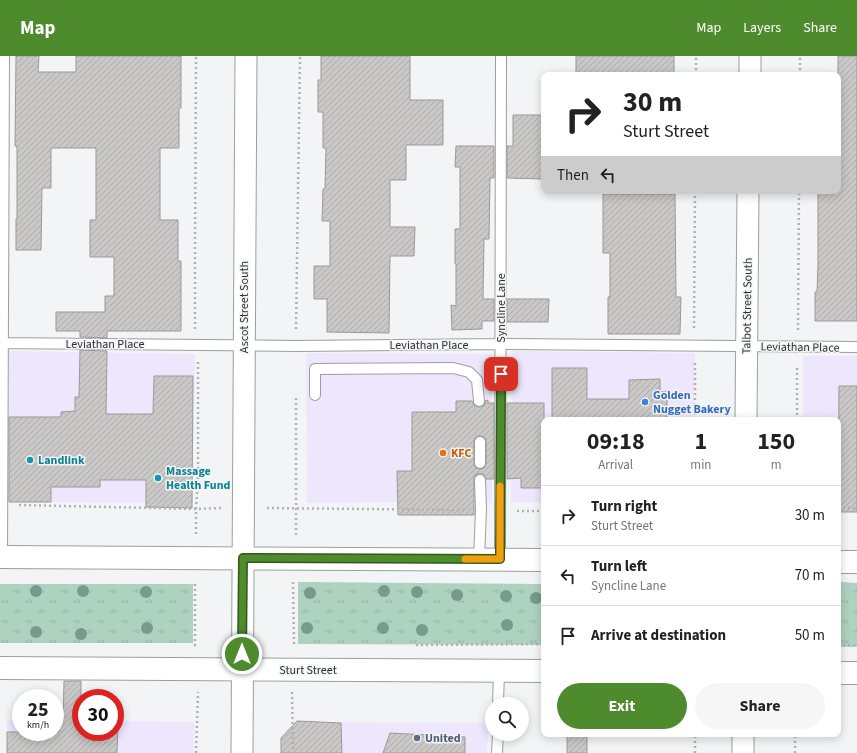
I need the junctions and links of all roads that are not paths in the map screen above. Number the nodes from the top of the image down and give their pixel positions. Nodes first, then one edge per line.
1 (4, 56) edge
2 (246, 56) edge
3 (502, 56) edge
4 (750, 56) edge
5 (750, 72) edge
6 (748, 194) edge
7 (1, 344) edge
8 (501, 344) junction
9 (244, 345) junction
10 (747, 346) junction
11 (857, 347) edge
12 (314, 394) dead end
13 (479, 401) dead end
14 (746, 417) edge
15 (480, 442) dead end
16 (480, 463) dead end
17 (480, 480) dead end
18 (1, 557) edge
19 (243, 558) junction
20 (489, 559) junction
21 (541, 560) edge
22 (841, 562) edge
23 (857, 562) edge
24 (0, 668) edge
25 (242, 670) junction
26 (499, 671) junction
27 (541, 672) edge
28 (841, 673) edge
29 (857, 673) edge
30 (498, 697) edge
31 (743, 737) edge
32 (498, 741) edge
33 (242, 753) edge
34 (497, 753) edge
35 (743, 753) edge

1 - 7 lane
2 - 9 street, Ascot Street South
3 - 8 lane, Syncline Lane
4 - 5 street
6 - 10 street, Talbot Street South
7 - 9 lane, Leviathan Place
7 - 18 lane
8 - 9 lane, Leviathan Place
8 - 10 lane, Leviathan Place
8 - 20 lane, Syncline Lane
9 - 19 street, Ascot Street South
10 - 11 lane, Leviathan Place
10 - 14 street, Talbot Street South
12 - 13 lane
15 - 16 lane
17 - 20 lane
18 - 19 main road
19 - 20 main road
19 - 25 street, Ascot Street South
20 - 21 main road
22 - 23 main road
24 - 25 main road, Sturt Street
25 - 26 main road, Sturt Street
25 - 33 street, Ascot Street South
26 - 27 main road, Sturt Street
26 - 30 lane
28 - 29 main road
31 - 35 street
32 - 34 lane

